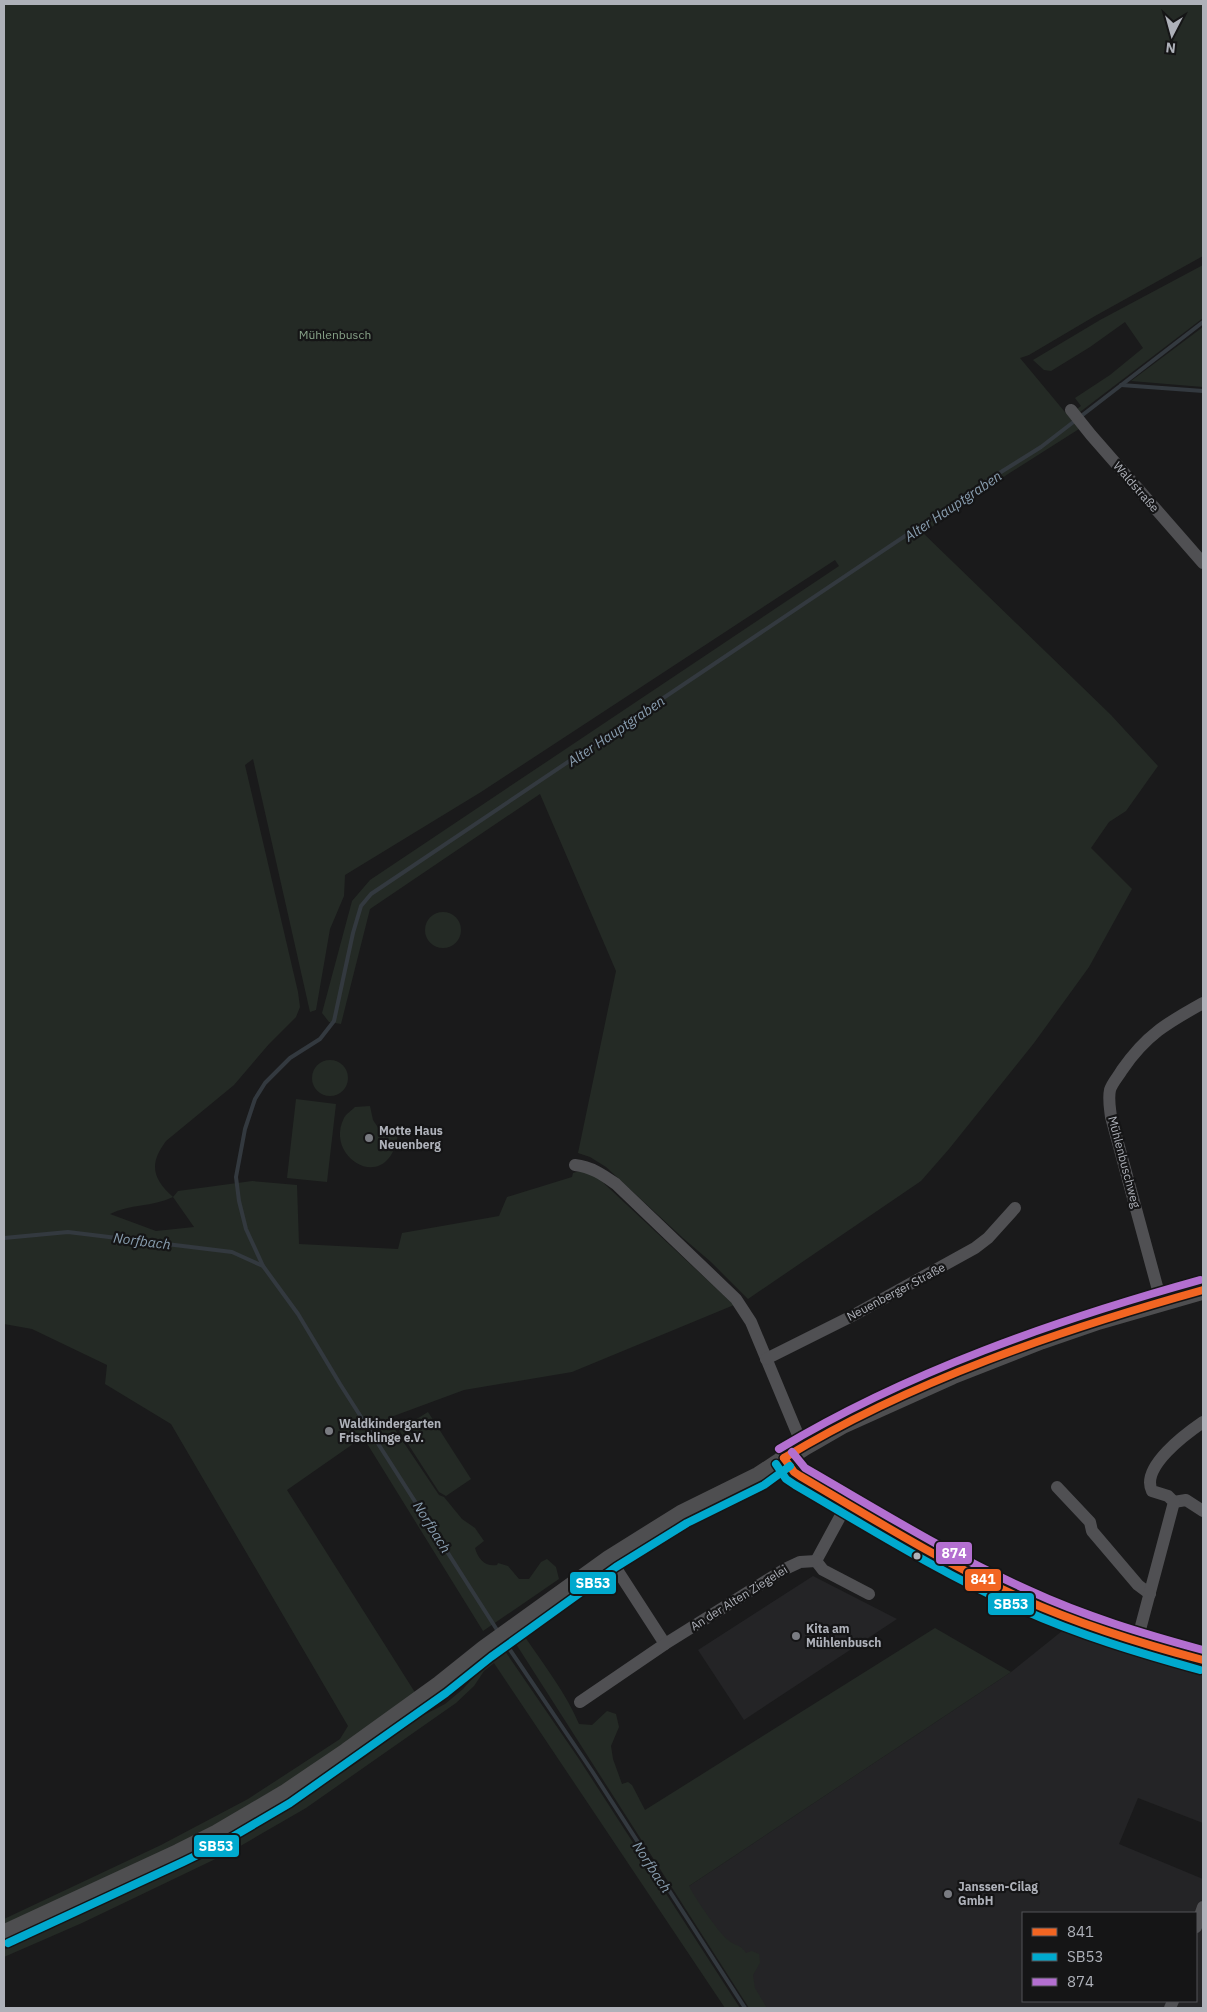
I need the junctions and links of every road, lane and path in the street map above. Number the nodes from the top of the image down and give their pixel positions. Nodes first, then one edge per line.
1 (1071, 410) dead end
2 (1203, 563) edge
3 (1203, 1002) edge
4 (576, 1165) dead end
5 (1015, 1208) dead end
6 (1203, 1290) edge
7 (1161, 1301) junction
8 (766, 1358) junction
9 (1203, 1422) edge
10 (803, 1447) junction
11 (784, 1458) junction
12 (1057, 1487) dead end
13 (1174, 1502) junction
14 (847, 1504) junction
15 (1203, 1511) edge
16 (610, 1559) junction
17 (816, 1561) junction
18 (869, 1594) dead end
19 (1150, 1594) junction
20 (1137, 1641) junction
21 (665, 1644) junction
22 (1203, 1660) edge
23 (580, 1702) dead end
24 (1203, 1906) edge
25 (1197, 1924) edge
26 (4, 1934) edge

1 - 2 street, Waldstraße
3 - 7 street, Mühlenbuschweg
4 - 8 street
5 - 8 street, Neuenberger Straße
6 - 7 street
7 - 10 street
8 - 10 street
9 - 13 street
10 - 11 street
11 - 14 street
11 - 16 street
12 - 19 street
13 - 15 street
13 - 19 street
14 - 17 street
14 - 20 street
16 - 21 street
16 - 26 street
17 - 18 street
17 - 21 street, An der Alten Ziegelei
19 - 20 street
20 - 22 street
21 - 23 street, An der Alten Ziegelei
24 - 25 street

